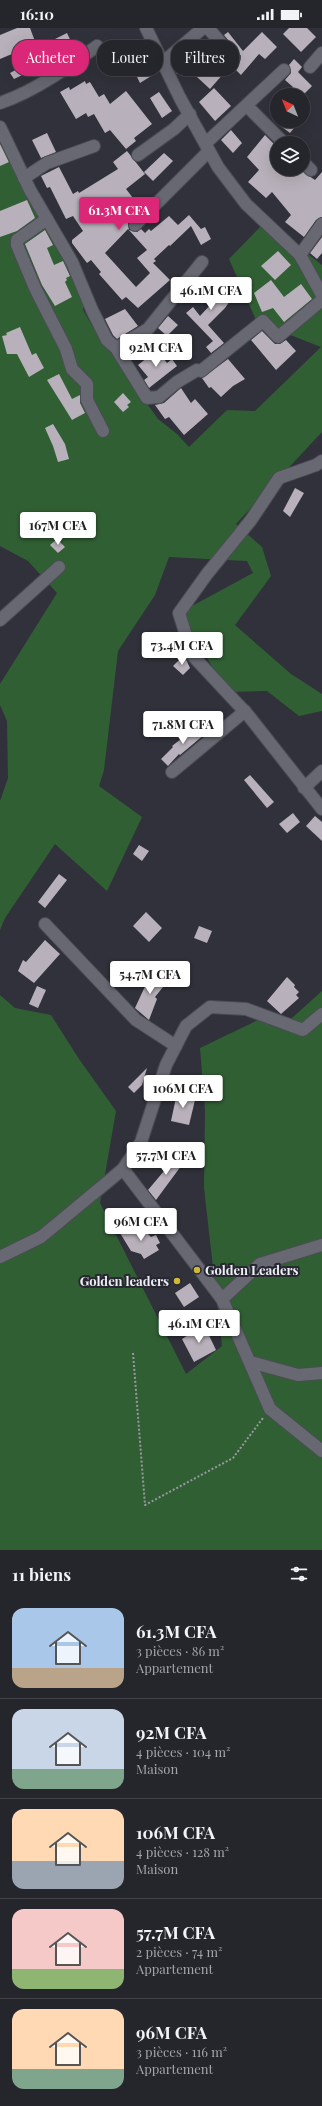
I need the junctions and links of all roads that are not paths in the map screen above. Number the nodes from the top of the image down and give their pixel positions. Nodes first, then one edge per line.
1 (146, 28) edge
2 (203, 28) edge
3 (208, 28) edge
4 (151, 40) edge
5 (218, 40) edge
6 (97, 46) dead end
7 (322, 53) edge
8 (163, 62) edge
9 (163, 65) edge
10 (310, 67) dead end
11 (284, 70) dead end
12 (0, 103) edge
13 (247, 106) junction
14 (190, 114) junction
15 (0, 127) edge
16 (277, 136) edge
17 (94, 146) dead end
18 (208, 147) junction
19 (138, 154) dead end
20 (24, 178) junction
21 (47, 219) junction
22 (322, 224) edge
23 (135, 225) dead end
24 (300, 255) junction
25 (202, 262) dead end
26 (322, 295) edge
27 (322, 300) edge
28 (116, 348) junction
29 (104, 431) dead end
30 (322, 461) edge
31 (59, 567) dead end
32 (0, 620) edge
33 (245, 711) junction
34 (322, 771) edge
35 (172, 772) dead end
36 (304, 788) junction
37 (322, 809) edge
38 (45, 924) dead end
39 (322, 1014) edge
40 (176, 1046) junction
41 (123, 1170) junction
42 (322, 1245) edge
43 (0, 1257) edge
44 (222, 1299) junction
45 (250, 1362) junction
46 (322, 1373) edge
47 (322, 1451) edge

1 - 4 street
2 - 8 street
3 - 5 street
6 - 12 street
7 - 10 street
9 - 14 street
11 - 13 street
13 - 16 street
13 - 18 street
14 - 18 street
14 - 19 street
15 - 20 street
17 - 20 street
18 - 23 street
18 - 24 street
20 - 21 street
21 - 28 street
21 - 29 street
22 - 24 street
24 - 26 street
25 - 28 street
27 - 28 street
30 - 33 street
31 - 32 street
33 - 35 street
33 - 36 street
34 - 36 street
36 - 37 street
38 - 40 street
39 - 40 street
40 - 41 street
41 - 43 street
41 - 44 street
42 - 44 street
44 - 45 street
45 - 46 street
45 - 47 street

